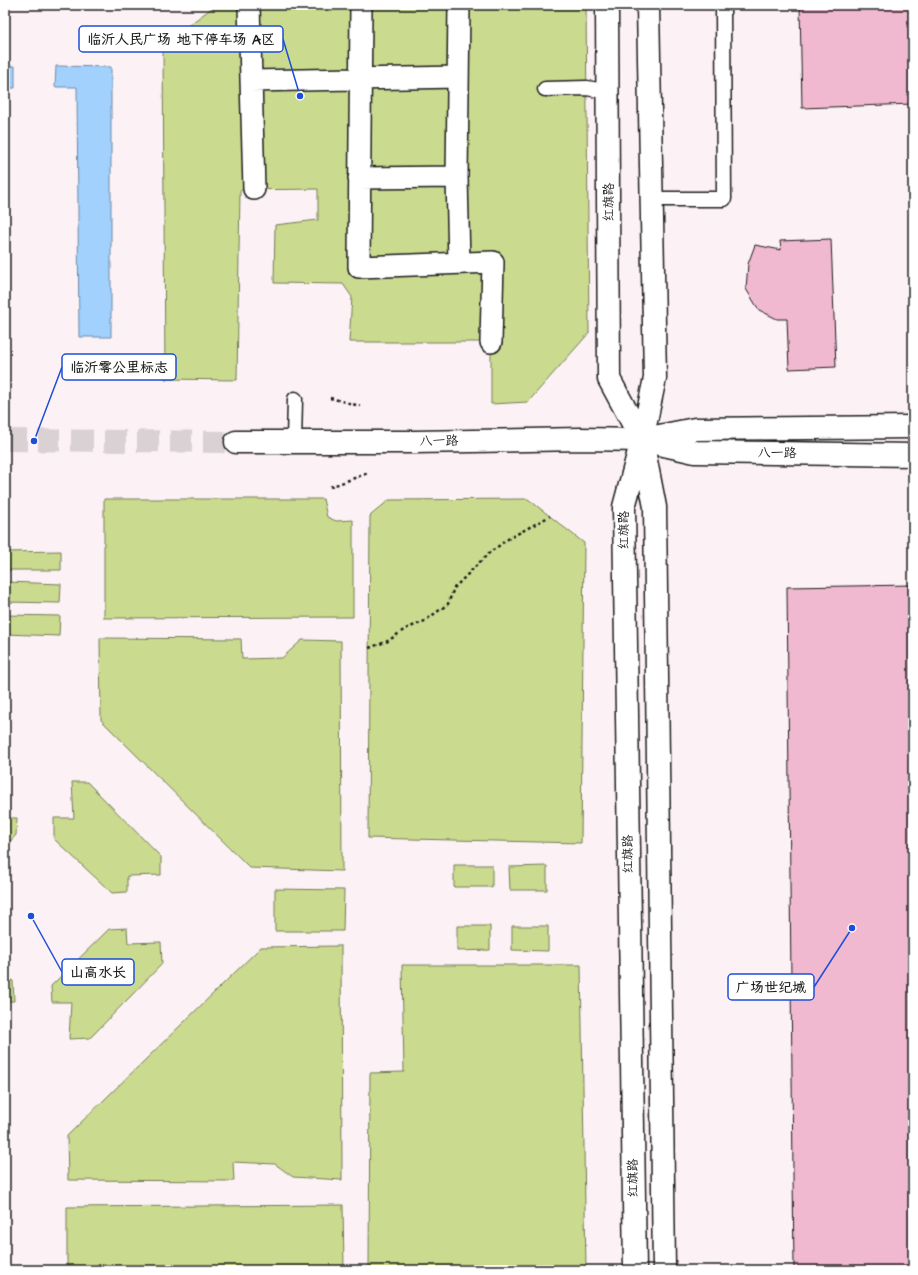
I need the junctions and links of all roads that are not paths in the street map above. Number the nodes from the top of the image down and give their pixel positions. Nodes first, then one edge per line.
1 (249, 5) edge
2 (361, 5) edge
3 (459, 5) edge
4 (607, 5) edge
5 (648, 5) edge
6 (724, 5) edge
7 (458, 78) junction
8 (361, 80) junction
9 (251, 81) junction
10 (545, 89) dead end
11 (609, 92) junction
12 (457, 177) junction
13 (359, 178) junction
14 (254, 189) dead end
15 (652, 199) junction
16 (459, 263) junction
17 (491, 342) dead end
18 (295, 399) dead end
19 (913, 427) edge
20 (642, 440) junction
21 (236, 442) tunnel mouth
22 (294, 442) junction
23 (913, 455) edge
24 (635, 1270) edge
25 (664, 1270) edge

1 - 9 street
2 - 8 street
3 - 7 street
4 - 11 street, 红旗路
5 - 15 street, 红旗路
6 - 15 lane
7 - 8 street
7 - 12 street
8 - 9 street
8 - 13 street
9 - 14 street
10 - 11 lane
11 - 20 street, 红旗路
12 - 13 street
12 - 16 street
13 - 16 street
15 - 20 street, 红旗路
16 - 17 street
18 - 22 lane
19 - 20 street, 八一路
20 - 22 street, 八一路
20 - 23 street, 八一路
20 - 24 street, 红旗路
20 - 25 street, 红旗路
21 - 22 street, 八一路

